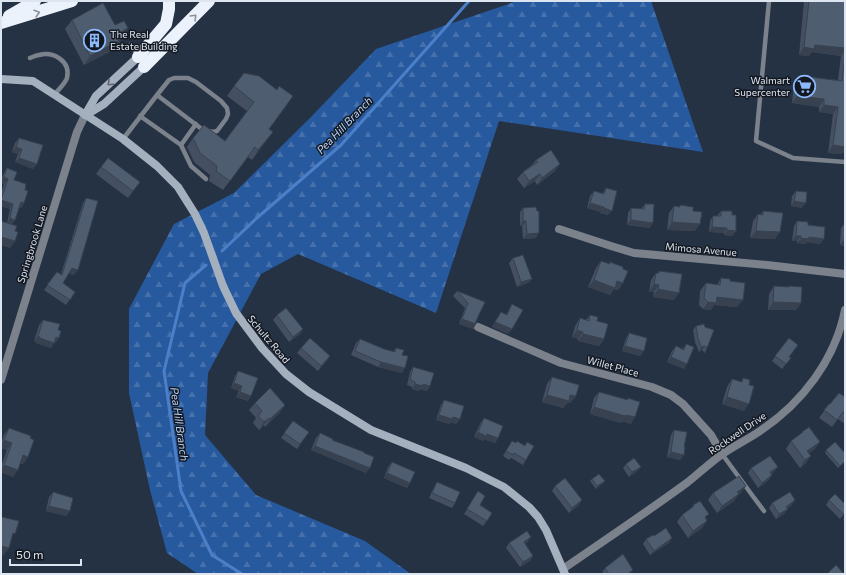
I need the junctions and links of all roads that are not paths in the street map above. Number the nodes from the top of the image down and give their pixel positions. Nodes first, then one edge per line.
1 (35, 1) edge
2 (72, 1) edge
3 (169, 1) edge
4 (210, 1) edge
5 (769, 1) edge
6 (1, 22) edge
7 (131, 44) dead end
8 (30, 58) dead end
9 (141, 62) junction
10 (1, 79) edge
11 (54, 95) junction
12 (157, 95) junction
13 (85, 115) junction
14 (140, 116) junction
15 (196, 124) junction
16 (123, 139) junction
17 (181, 145) junction
18 (845, 162) edge
19 (206, 179) dead end
20 (559, 229) dead end
21 (845, 274) edge
22 (845, 310) edge
23 (478, 326) edge
24 (1, 380) edge
25 (722, 454) junction
26 (764, 511) dead end
27 (564, 571) edge

1 - 6 highway
6 -> 2 highway
3 - 9 highway
9 -> 4 highway
5 - 18 lane
7 - 9 lane
8 - 11 lane
9 - 13 street
9 -> 13 street
10 - 11 street, Schultz Road
11 - 13 street, Schultz Road
12 - 14 lane
12 - 15 lane
12 - 15 lane
13 - 16 street, Schultz Road
13 - 24 street, Springbrook Lane
14 - 16 lane
14 - 17 lane
15 - 17 lane
16 - 27 street, Schultz Road
17 - 19 lane
20 - 21 street, Mimosa Avenue
22 - 25 street, Rockwell Drive
23 - 25 street, Willet Place
25 - 26 lane
25 - 27 street, Rockwell Drive

